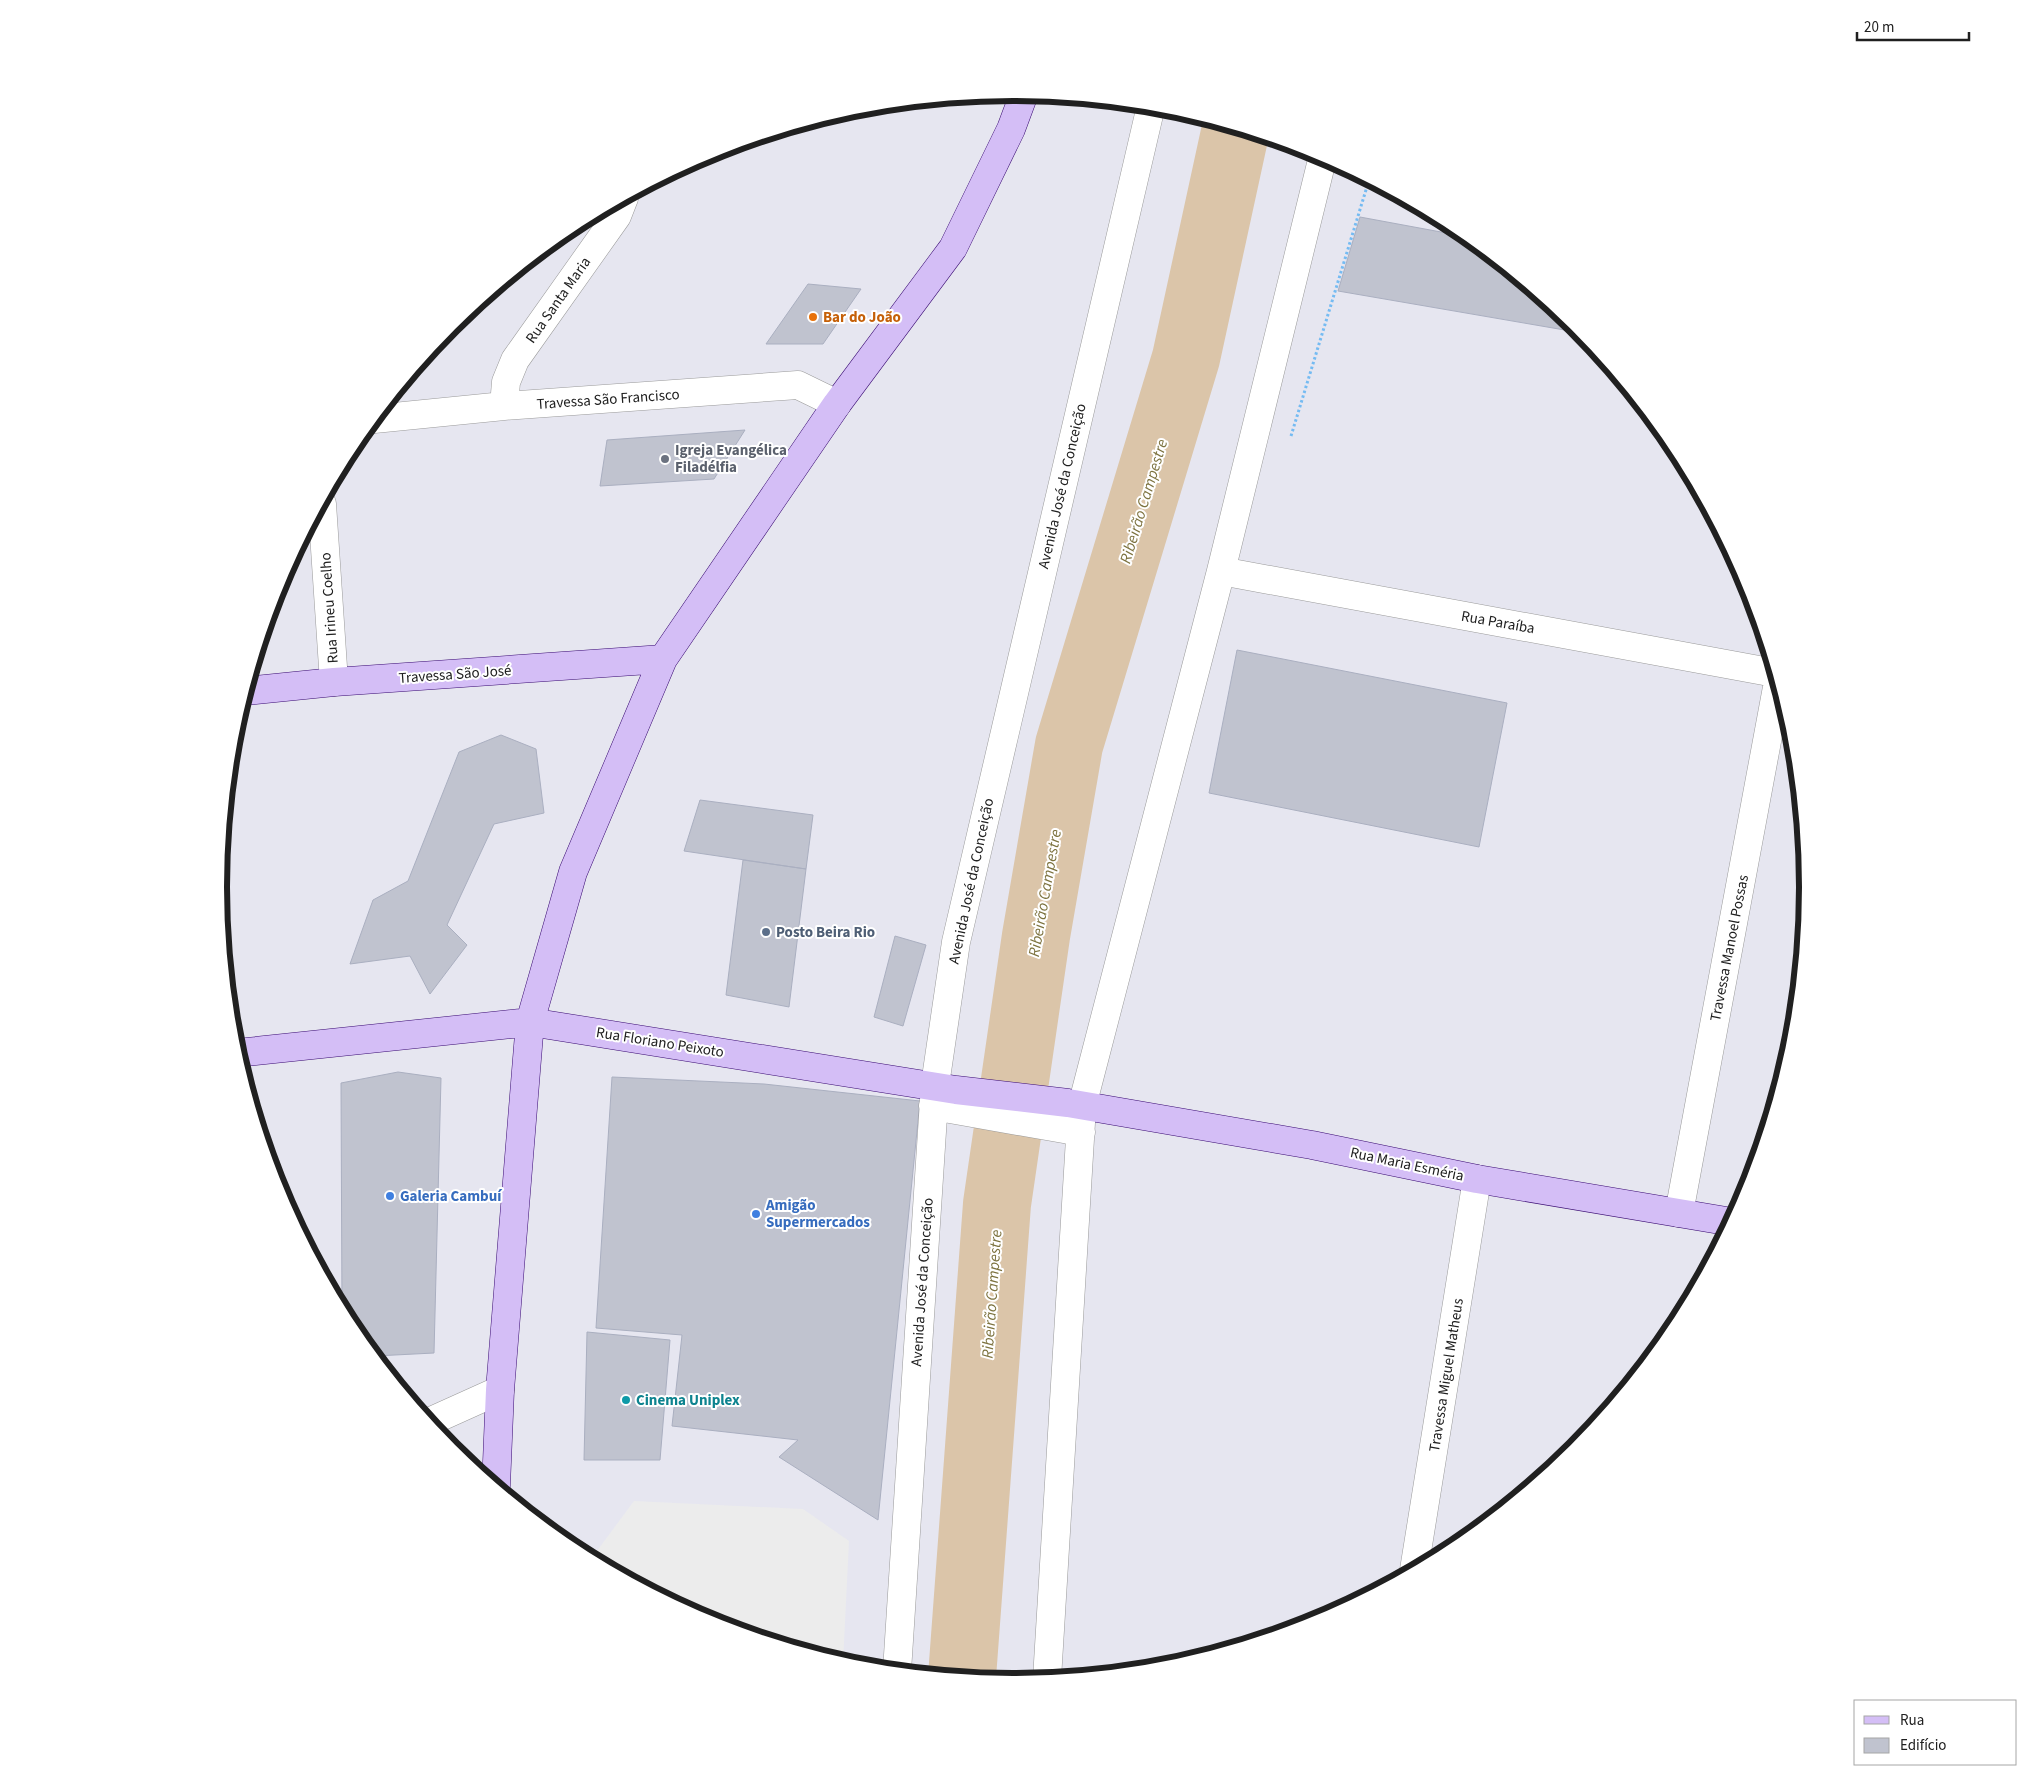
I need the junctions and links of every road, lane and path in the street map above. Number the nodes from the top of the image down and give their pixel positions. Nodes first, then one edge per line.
1 (1021, 101) edge
2 (1149, 113) edge
3 (1321, 164) edge
4 (1367, 185) edge
5 (621, 207) edge
6 (837, 404) junction
7 (504, 406) junction
8 (384, 418) edge
9 (1290, 440) dead end
10 (323, 513) edge
11 (1221, 571) junction
12 (663, 659) junction
13 (1769, 672) edge
14 (334, 682) junction
15 (252, 690) edge
16 (1776, 695) edge
17 (530, 1022) junction
18 (244, 1051) edge
19 (944, 1098) junction
20 (1072, 1118) junction
21 (1477, 1179) junction
22 (1679, 1213) junction
23 (1725, 1221) edge
24 (500, 1390) junction
25 (435, 1419) edge
26 (496, 1480) edge
27 (1415, 1563) edge
28 (898, 1665) edge
29 (1047, 1673) edge

1 - 6 main road
2 - 19 street, Avenida José da Conceição
3 - 11 street
4 - 9 path
5 - 7 street, Rua Santa Maria
6 - 7 street, Travessa São Francisco
6 - 12 main road
7 - 8 street, Travessa São Francisco
10 - 14 street, Rua Irineu Coelho
11 - 13 street, Rua Paraíba
11 - 20 street
12 - 14 main road, Travessa São José
12 - 17 main road
14 - 15 main road, Travessa São José
16 - 22 street, Travessa Manoel Possas
17 - 18 main road, Rua Floriano Peixoto
17 - 19 main road, Rua Floriano Peixoto
17 - 24 main road
19 - 20 main road, Rua Floriano Peixoto
19 - 28 street, Avenida José da Conceição
20 - 21 main road, Rua Maria Esméria
20 - 29 street
21 - 22 main road, Rua Maria Esméria
21 - 27 street, Travessa Miguel Matheus
22 - 23 main road, Rua Maria Esméria
24 - 25 street
24 - 26 main road

